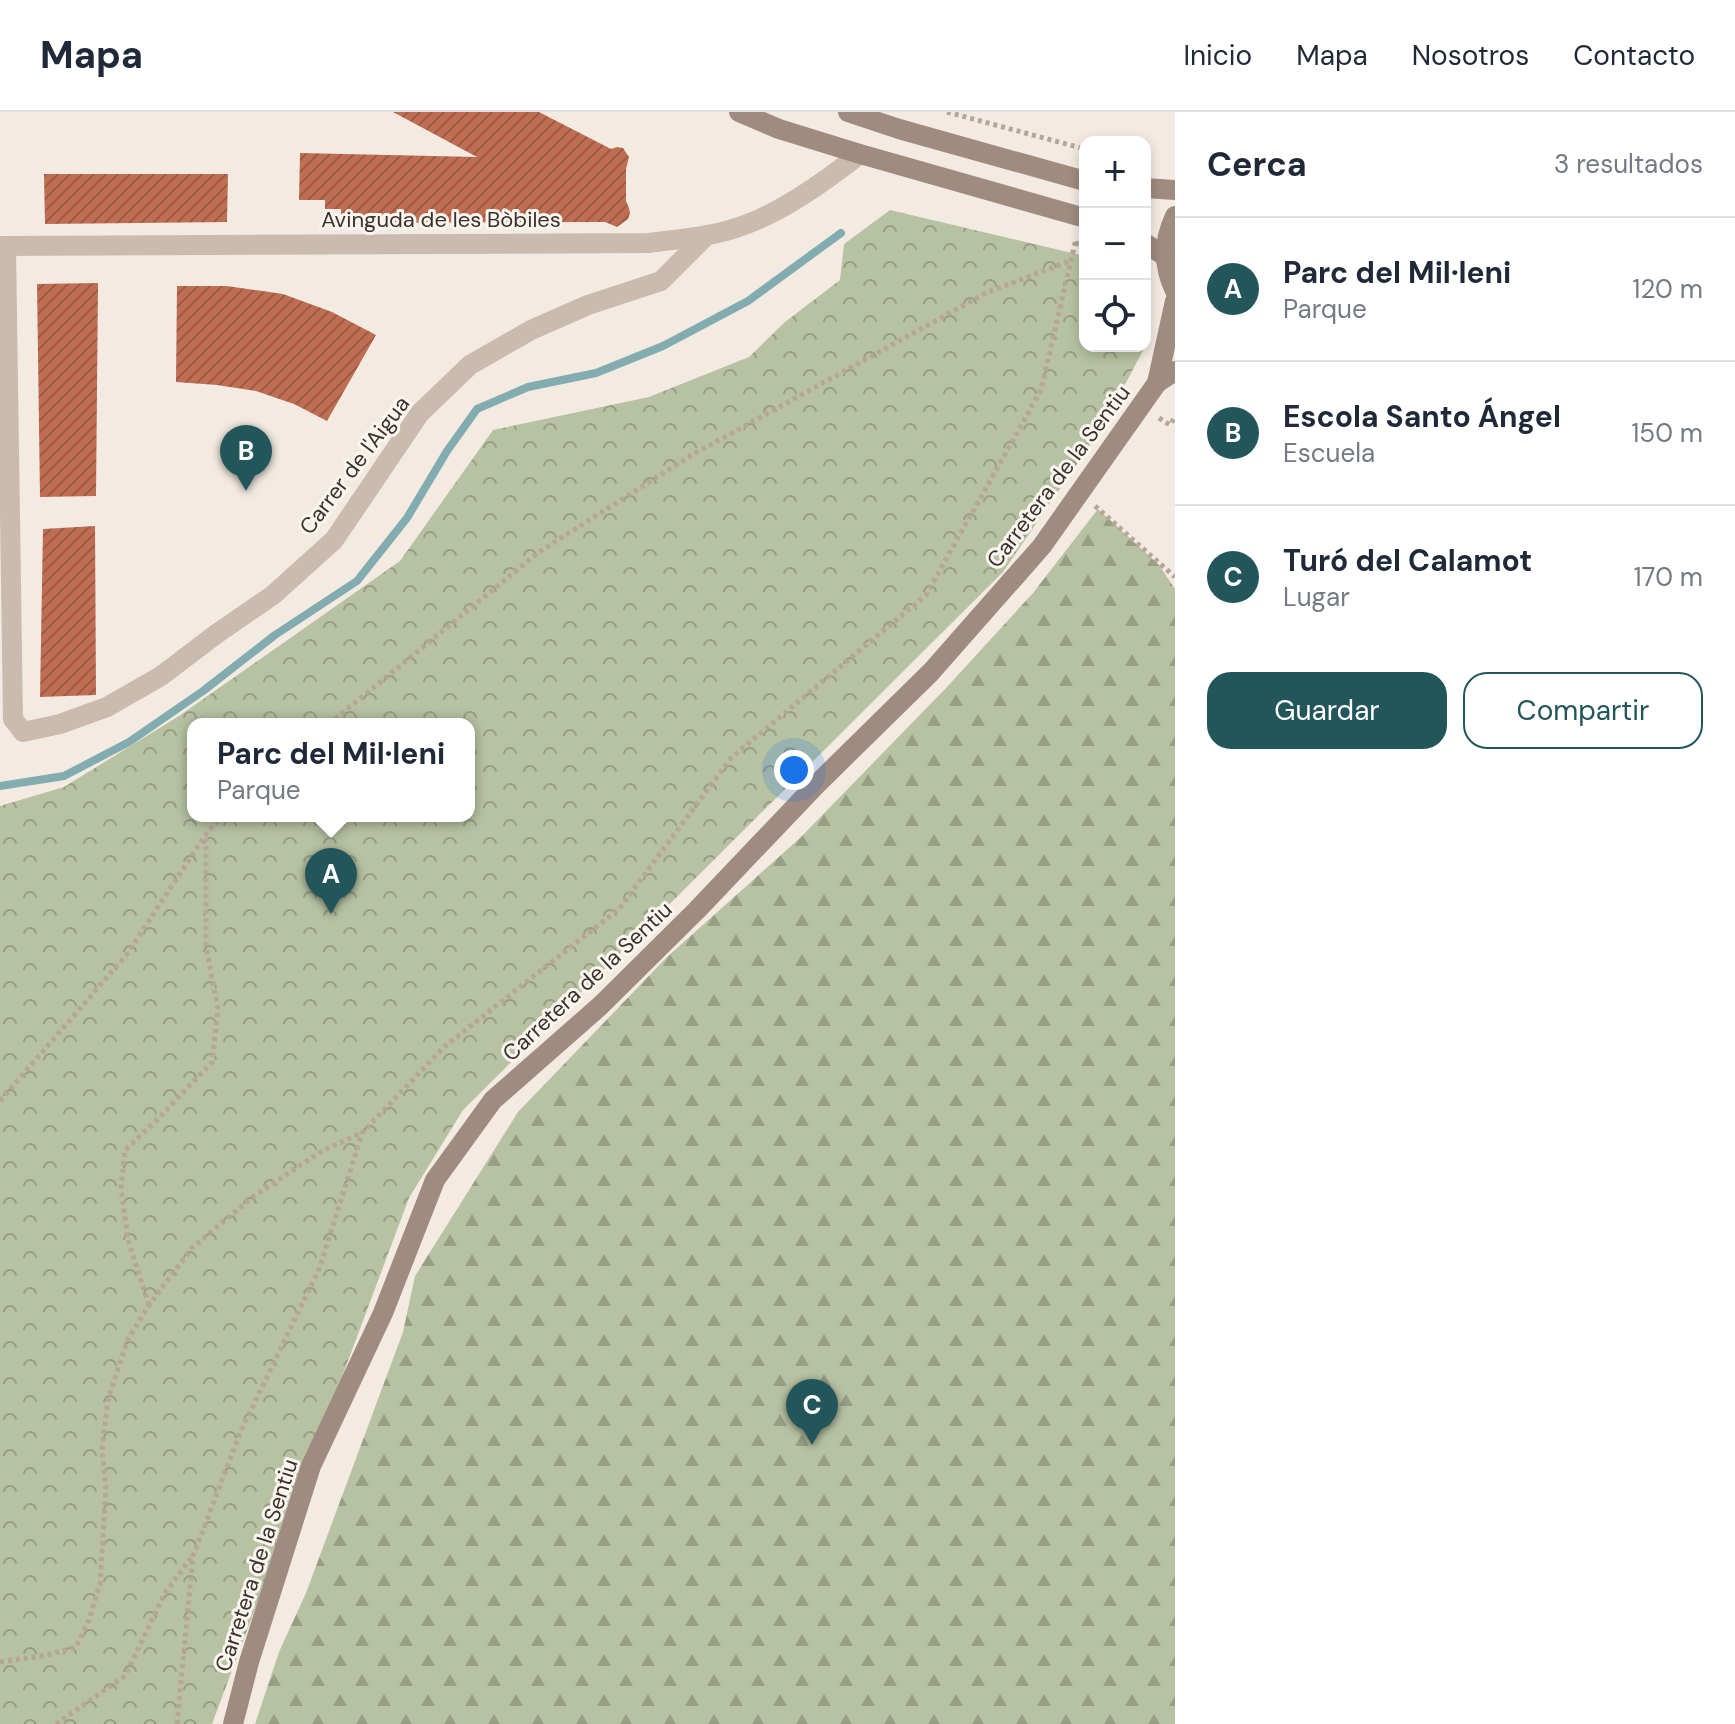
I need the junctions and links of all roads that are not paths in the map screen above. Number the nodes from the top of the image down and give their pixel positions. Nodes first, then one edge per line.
1 (739, 112) edge
2 (848, 112) edge
3 (860, 154) junction
4 (1079, 179) edge
5 (1151, 188) edge
6 (1175, 190) edge
7 (1079, 216) edge
8 (1175, 216) edge
9 (707, 235) junction
10 (3, 246) edge
11 (1151, 247) edge
12 (1166, 257) junction
13 (1175, 291) edge
14 (1175, 301) edge
15 (1175, 371) edge
16 (1157, 383) junction
17 (7, 719) edge
18 (233, 1724) edge

1 - 3 street
2 - 4 street
3 - 7 street
3 - 9 street, Avinguda de les Bòbiles
5 - 6 street
8 - 12 street
9 - 10 street, Avinguda de les Bòbiles
9 - 17 street, Carrer de l'Aigua
10 - 17 street
11 - 12 street
12 - 13 street
14 - 16 street
15 - 16 street
16 - 18 street, Carretera de la Sentiu

